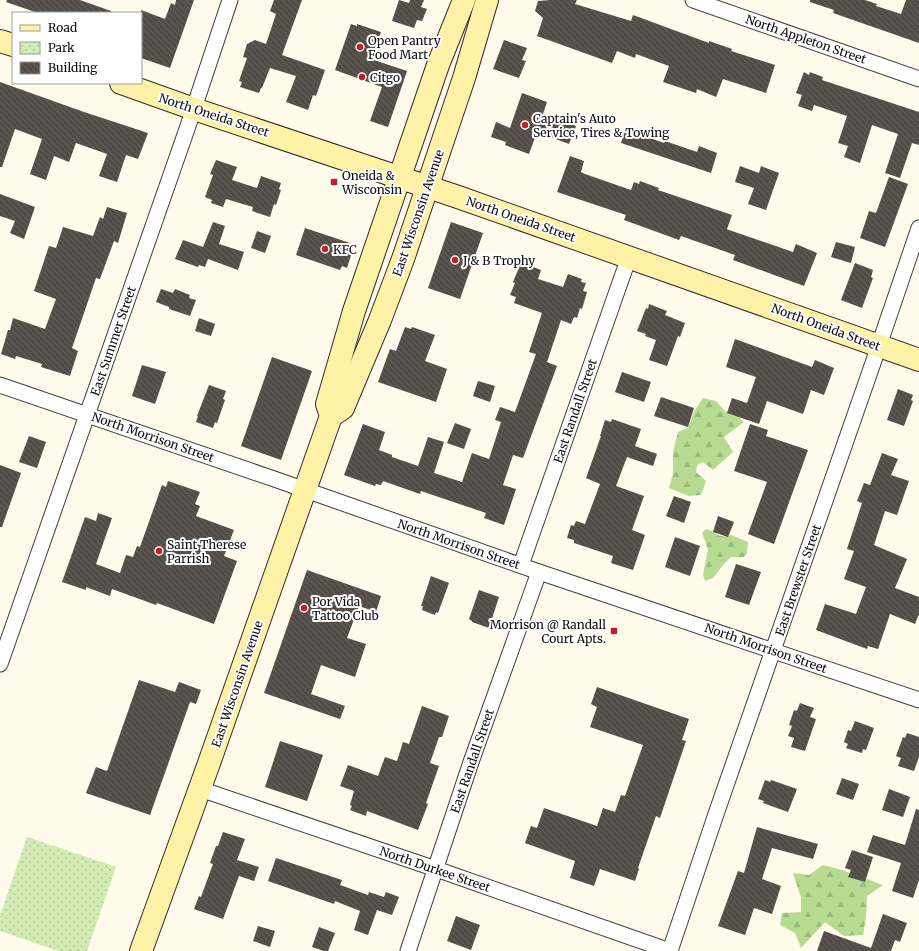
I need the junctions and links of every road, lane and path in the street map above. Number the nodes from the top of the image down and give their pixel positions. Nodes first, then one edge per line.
1 (230, 0) edge
2 (464, 0) edge
3 (487, 0) edge
4 (693, 0) edge
5 (0, 41) edge
6 (12, 45) edge
7 (919, 79) edge
8 (124, 84) edge
9 (194, 109) junction
10 (400, 177) junction
11 (427, 186) junction
12 (919, 228) edge
13 (629, 257) junction
14 (879, 346) junction
15 (919, 360) edge
16 (0, 385) edge
17 (87, 414) junction
18 (331, 416) junction
19 (305, 490) junction
20 (521, 565) junction
21 (539, 572) junction
22 (774, 651) junction
23 (0, 664) edge
24 (919, 700) edge
25 (200, 789) junction
26 (436, 869) junction
27 (141, 951) edge
28 (408, 951) edge
29 (670, 951) edge

1 - 9 street, East Summer Street
2 - 10 main road, East Wisconsin Avenue
3 - 11 main road, East Wisconsin Avenue
4 - 7 street, North Appleton Street
5 - 6 main road
8 - 9 main road, North Oneida Street
9 - 10 main road, North Oneida Street
9 - 17 street, East Summer Street
10 - 11 main road, North Oneida Street
10 - 18 main road, East Wisconsin Avenue
11 - 13 main road, North Oneida Street
11 - 18 main road, East Wisconsin Avenue
12 - 14 street, East Brewster Street
13 - 14 main road, North Oneida Street
13 - 20 street, East Randall Street
14 - 15 main road, North Oneida Street
14 - 22 street, East Brewster Street
16 - 17 street, North Morrison Street
17 - 19 street, North Morrison Street
17 - 23 street, East Summer Street
18 - 19 main road, East Wisconsin Avenue
19 - 20 street, North Morrison Street
19 - 25 main road, East Wisconsin Avenue
20 - 21 street, North Morrison Street
21 - 22 street, North Morrison Street
21 - 26 street, East Randall Street
22 - 24 street, North Morrison Street
22 - 29 street, East Brewster Street
25 - 26 street, North Durkee Street
25 - 27 main road, East Wisconsin Avenue
26 - 28 street, East Randall Street
26 - 29 street, North Durkee Street

